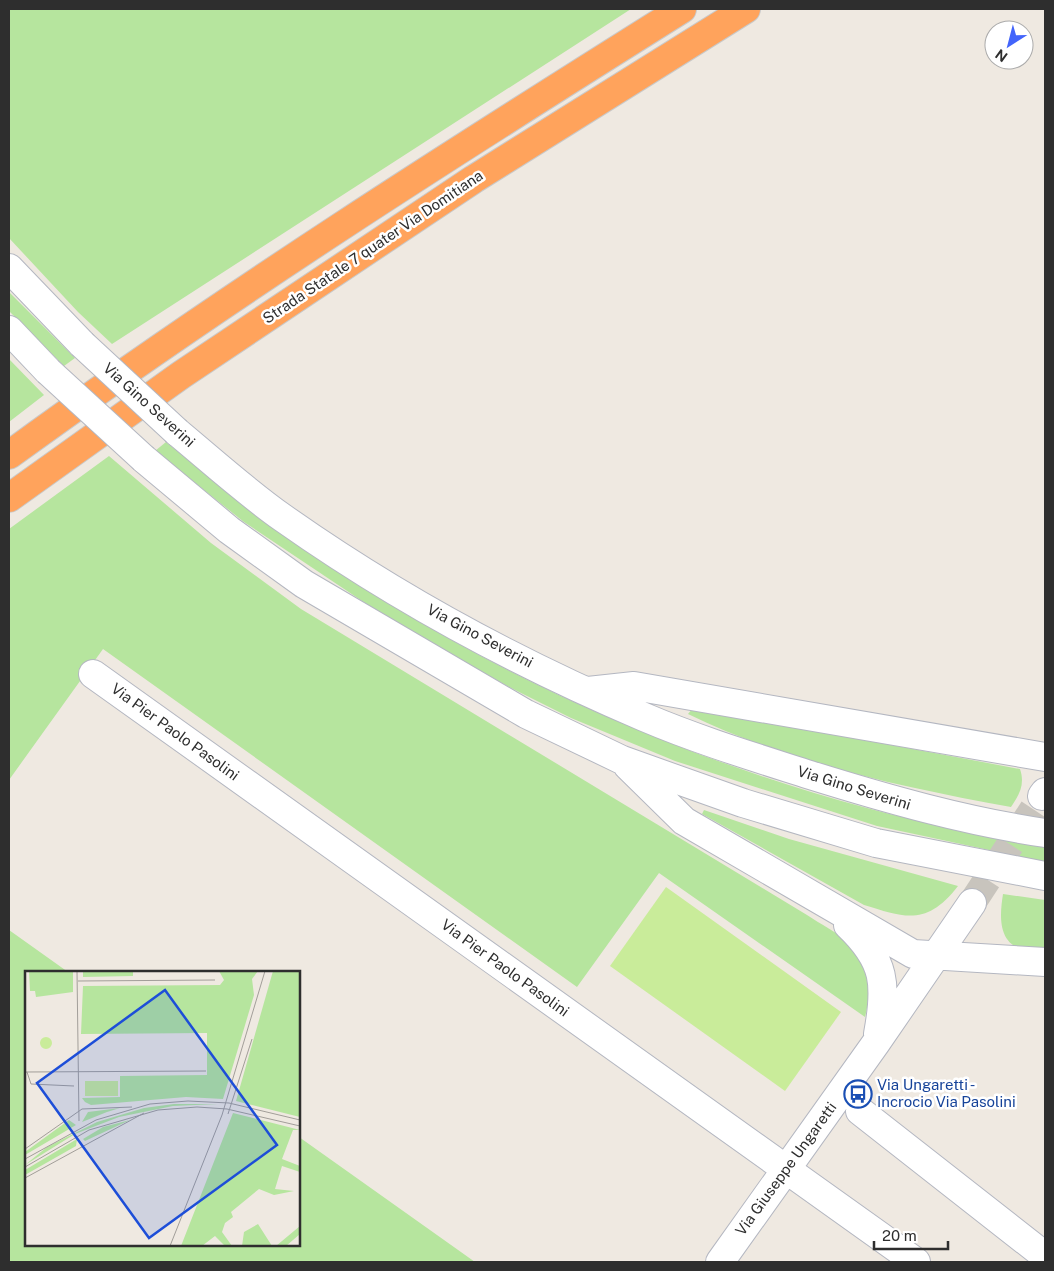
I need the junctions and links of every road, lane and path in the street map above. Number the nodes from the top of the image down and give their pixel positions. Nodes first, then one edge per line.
1 (682, 9) edge
2 (746, 9) edge
3 (9, 268) edge
4 (9, 330) edge
5 (9, 455) edge
6 (9, 498) edge
7 (93, 674) dead end
8 (588, 692) junction
9 (1045, 757) edge
10 (622, 760) junction
11 (1045, 833) edge
12 (1045, 876) edge
13 (972, 903) tunnel mouth
14 (829, 906) junction
15 (937, 956) junction
16 (1045, 962) edge
17 (876, 1043) junction
18 (860, 1111) dead end
19 (787, 1169) junction
20 (1045, 1256) edge
21 (720, 1262) edge
22 (916, 1262) edge

1 - 5 highway
2 - 6 highway, Strada Statale 7 quater Via Domitiana
3 - 8 street, Via Gino Severini, bridge
4 - 10 street, bridge
7 - 19 street, Via Pier Paolo Pasolini
8 - 9 street
8 - 11 street, Via Gino Severini
10 - 12 street
10 - 14 street
13 - 15 street, Via Giuseppe Ungaretti
14 - 15 street
14 - 17 street
15 - 16 street
15 - 17 street, Via Giuseppe Ungaretti
17 - 19 street, Via Giuseppe Ungaretti
18 - 20 street
19 - 21 street, Via Giuseppe Ungaretti
19 - 22 street, Via Pier Paolo Pasolini

